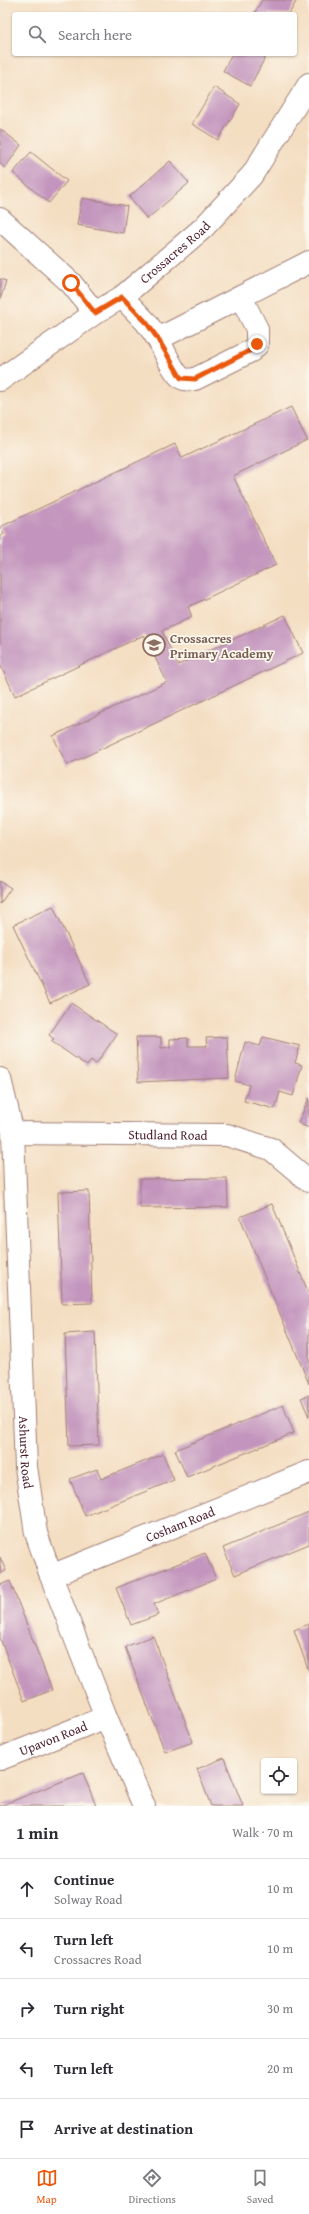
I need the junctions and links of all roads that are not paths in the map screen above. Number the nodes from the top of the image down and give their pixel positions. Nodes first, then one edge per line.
1 (309, 85) edge
2 (0, 219) edge
3 (309, 262) edge
4 (122, 297) junction
5 (241, 297) junction
6 (95, 313) junction
7 (158, 339) junction
8 (0, 380) edge
9 (0, 1079) edge
10 (13, 1133) junction
11 (309, 1181) edge
12 (309, 1472) edge
13 (51, 1576) junction
14 (106, 1717) junction
15 (0, 1759) edge
16 (144, 1806) edge

1 - 4 street, Crossacres Road
2 - 6 street
3 - 5 street
4 - 6 street, Crossacres Road
4 - 7 street
5 - 7 street
5 - 7 street
6 - 8 street, Crossacres Road
9 - 10 street, Ashurst Road
10 - 11 street, Studland Road
10 - 13 street, Ashurst Road
12 - 13 street, Cosham Road
13 - 14 street, Ashurst Road
14 - 15 street, Upavon Road
14 - 16 street, Ashurst Road

